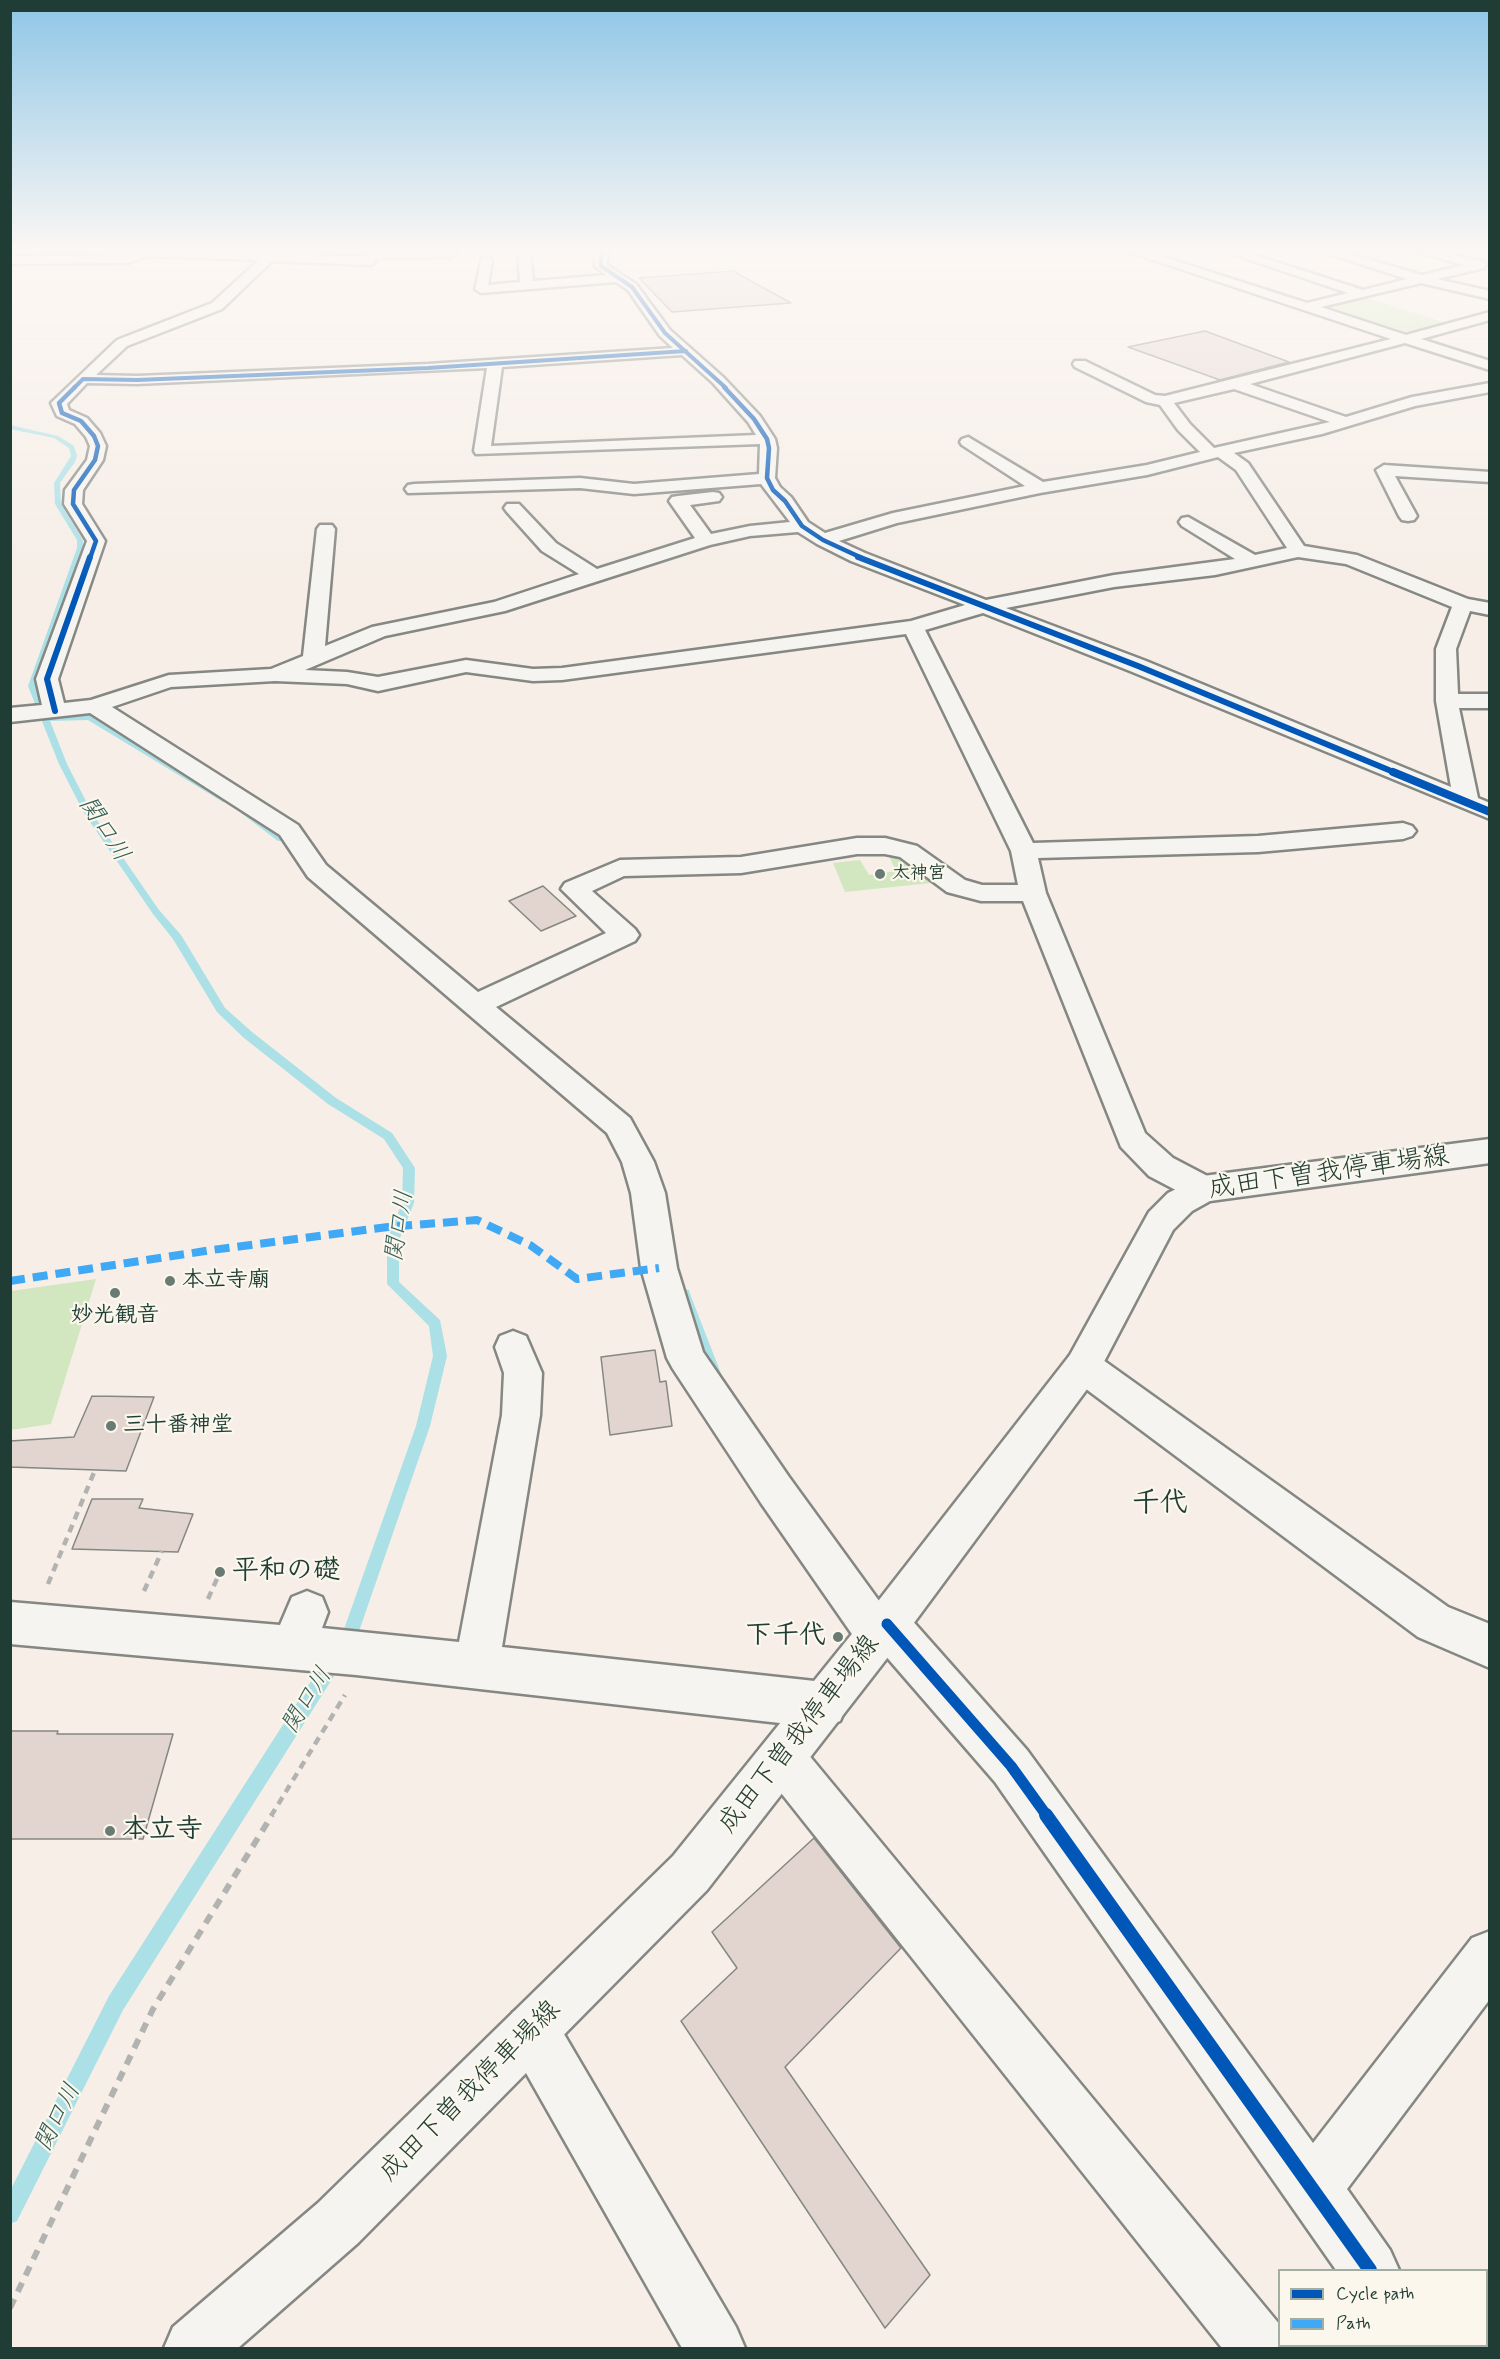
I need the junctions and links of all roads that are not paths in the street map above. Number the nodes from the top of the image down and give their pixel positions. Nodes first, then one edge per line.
1 (102, 362) edge
2 (510, 362) edge
3 (698, 362) edge
4 (1315, 362) edge
5 (495, 363) junction
6 (1080, 364) dead end
7 (83, 380) junction
8 (1235, 384) junction
9 (1490, 387) edge
10 (1165, 401) junction
11 (1345, 422) junction
12 (767, 439) junction
13 (968, 442) dead end
14 (1215, 453) junction
15 (1490, 477) edge
16 (770, 484) junction
17 (1040, 488) junction
18 (414, 489) dead end
19 (513, 508) dead end
20 (1408, 516) dead end
21 (1188, 522) dead end
22 (802, 526) junction
23 (326, 529) dead end
24 (706, 540) junction
25 (823, 540) junction
26 (1298, 551) junction
27 (1250, 560) junction
28 (595, 576) junction
29 (1463, 604) junction
30 (984, 606) junction
31 (1490, 609) edge
32 (913, 627) junction
33 (313, 658) junction
34 (275, 675) junction
35 (1447, 701) junction
36 (1490, 701) edge
37 (94, 706) junction
38 (55, 711) junction
39 (19, 714) edge
40 (1466, 801) junction
41 (1490, 812) edge
42 (1403, 831) dead end
43 (1024, 851) junction
44 (1033, 893) junction
45 (485, 1001) junction
46 (1490, 1151) edge
47 (1203, 1189) junction
48 (513, 1347) dead end
49 (1083, 1366) junction
50 (21, 1624) edge
51 (883, 1629) junction
52 (1490, 1646) edge
53 (476, 1668) junction
54 (824, 1705) junction
55 (782, 1758) junction
56 (1488, 1963) edge
57 (532, 2031) junction
58 (1313, 2188) junction
59 (1370, 2269) edge
60 (194, 2349) edge
61 (715, 2349) edge
62 (1260, 2349) edge

1 - 7 street
2 - 5 street
3 - 12 street
4 - 8 street
5 - 7 street
5 - 12 street
6 - 10 street
7 - 38 street
8 - 10 street
8 - 11 street
9 - 11 street
10 - 14 street
11 - 14 street
12 - 16 street
13 - 17 street
14 - 17 street
14 - 26 street
15 - 20 street
16 - 18 street
16 - 22 street
16 - 24 street
17 - 25 street
19 - 28 street
21 - 27 street
22 - 24 street
22 - 25 street
23 - 33 street
24 - 28 street
25 - 30 street
26 - 27 street
26 - 29 street
27 - 30 street
28 - 33 street
29 - 31 street
29 - 35 street
30 - 32 street
30 - 40 street
32 - 34 street
32 - 43 street
33 - 34 street
34 - 37 street
35 - 36 street
35 - 40 street
37 - 38 street
37 - 45 street
38 - 39 street
40 - 41 street
42 - 43 street
43 - 44 street
44 - 45 street
44 - 47 street
45 - 51 street
46 - 47 street, 成田下曽我停車場線
47 - 49 street, 成田下曽我停車場線
48 - 53 street
49 - 51 street, 成田下曽我停車場線
49 - 52 street
50 - 53 street
51 - 54 street, 成田下曽我停車場線
51 - 58 street
53 - 54 street
54 - 55 street, 成田下曽我停車場線
55 - 57 street, 成田下曽我停車場線
55 - 62 street
56 - 58 street
57 - 60 street, 成田下曽我停車場線
57 - 61 street
58 - 59 street

